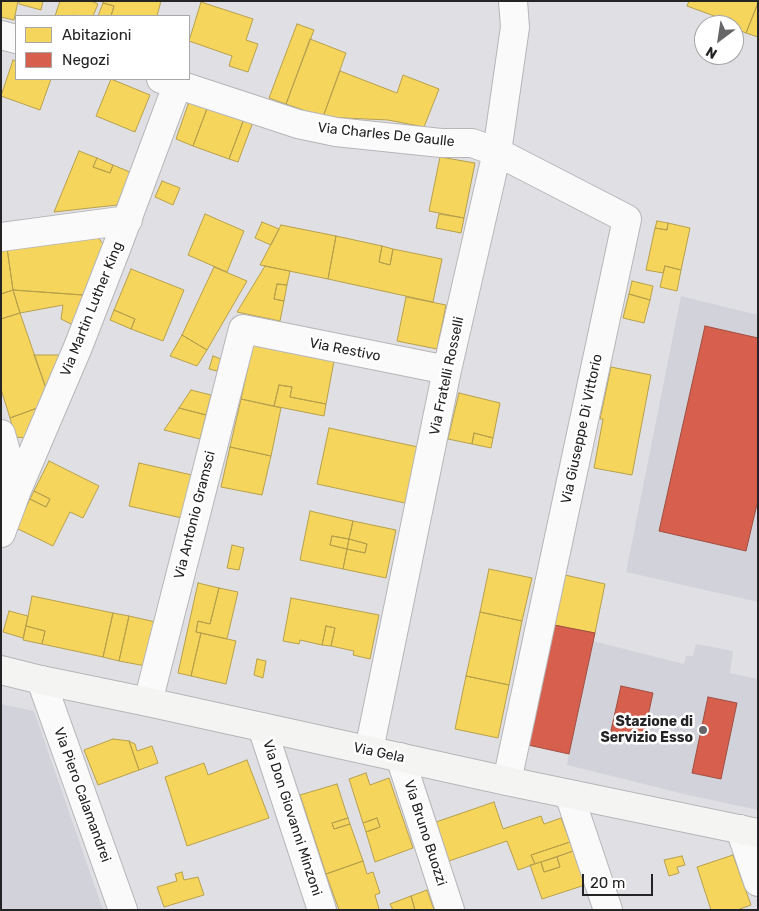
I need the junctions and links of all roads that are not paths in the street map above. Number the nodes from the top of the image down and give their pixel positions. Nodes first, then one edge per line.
1 (513, 1) edge
2 (1, 35) edge
3 (15, 39) edge
4 (169, 81) edge
5 (498, 152) junction
6 (128, 220) junction
7 (1, 236) edge
8 (243, 329) joint
9 (447, 370) junction
10 (1, 434) edge
11 (17, 490) junction
12 (1, 533) edge
13 (1, 670) edge
14 (41, 680) junction
15 (148, 702) junction
16 (262, 727) junction
17 (369, 750) junction
18 (400, 757) junction
19 (507, 781) junction
20 (569, 794) junction
21 (749, 831) edge
22 (758, 882) edge
23 (123, 910) edge
24 (322, 910) edge
25 (450, 910) edge
26 (608, 910) edge

1 - 5 street, Via Fratelli Rosselli
2 - 3 street
4 - 5 street, Via Charles De Gaulle
4 - 6 street, Via Martin Luther King
5 - 9 street, Via Fratelli Rosselli
5 - 19 street, Via Giuseppe Di Vittorio
6 - 7 street
6 - 11 street, Via Martin Luther King
8 - 9 street, Via Restivo
8 - 15 street, Via Antonio Gramsci
9 - 17 street, Via Fratelli Rosselli
10 - 11 street
11 - 12 street, Via Martin Luther King
13 - 14 main road, Via Gela
14 - 15 main road, Via Gela
14 - 23 street, Via Piero Calamandrei
15 - 16 main road, Via Gela
16 - 17 main road, Via Gela
16 - 24 street, Via Don Giovanni Minzoni
17 - 18 main road, Via Gela
18 - 19 main road, Via Gela
18 - 25 street, Via Bruno Buozzi
19 - 20 main road, Via Gela
20 - 21 main road, Via Gela
20 - 26 street
21 - 22 street

